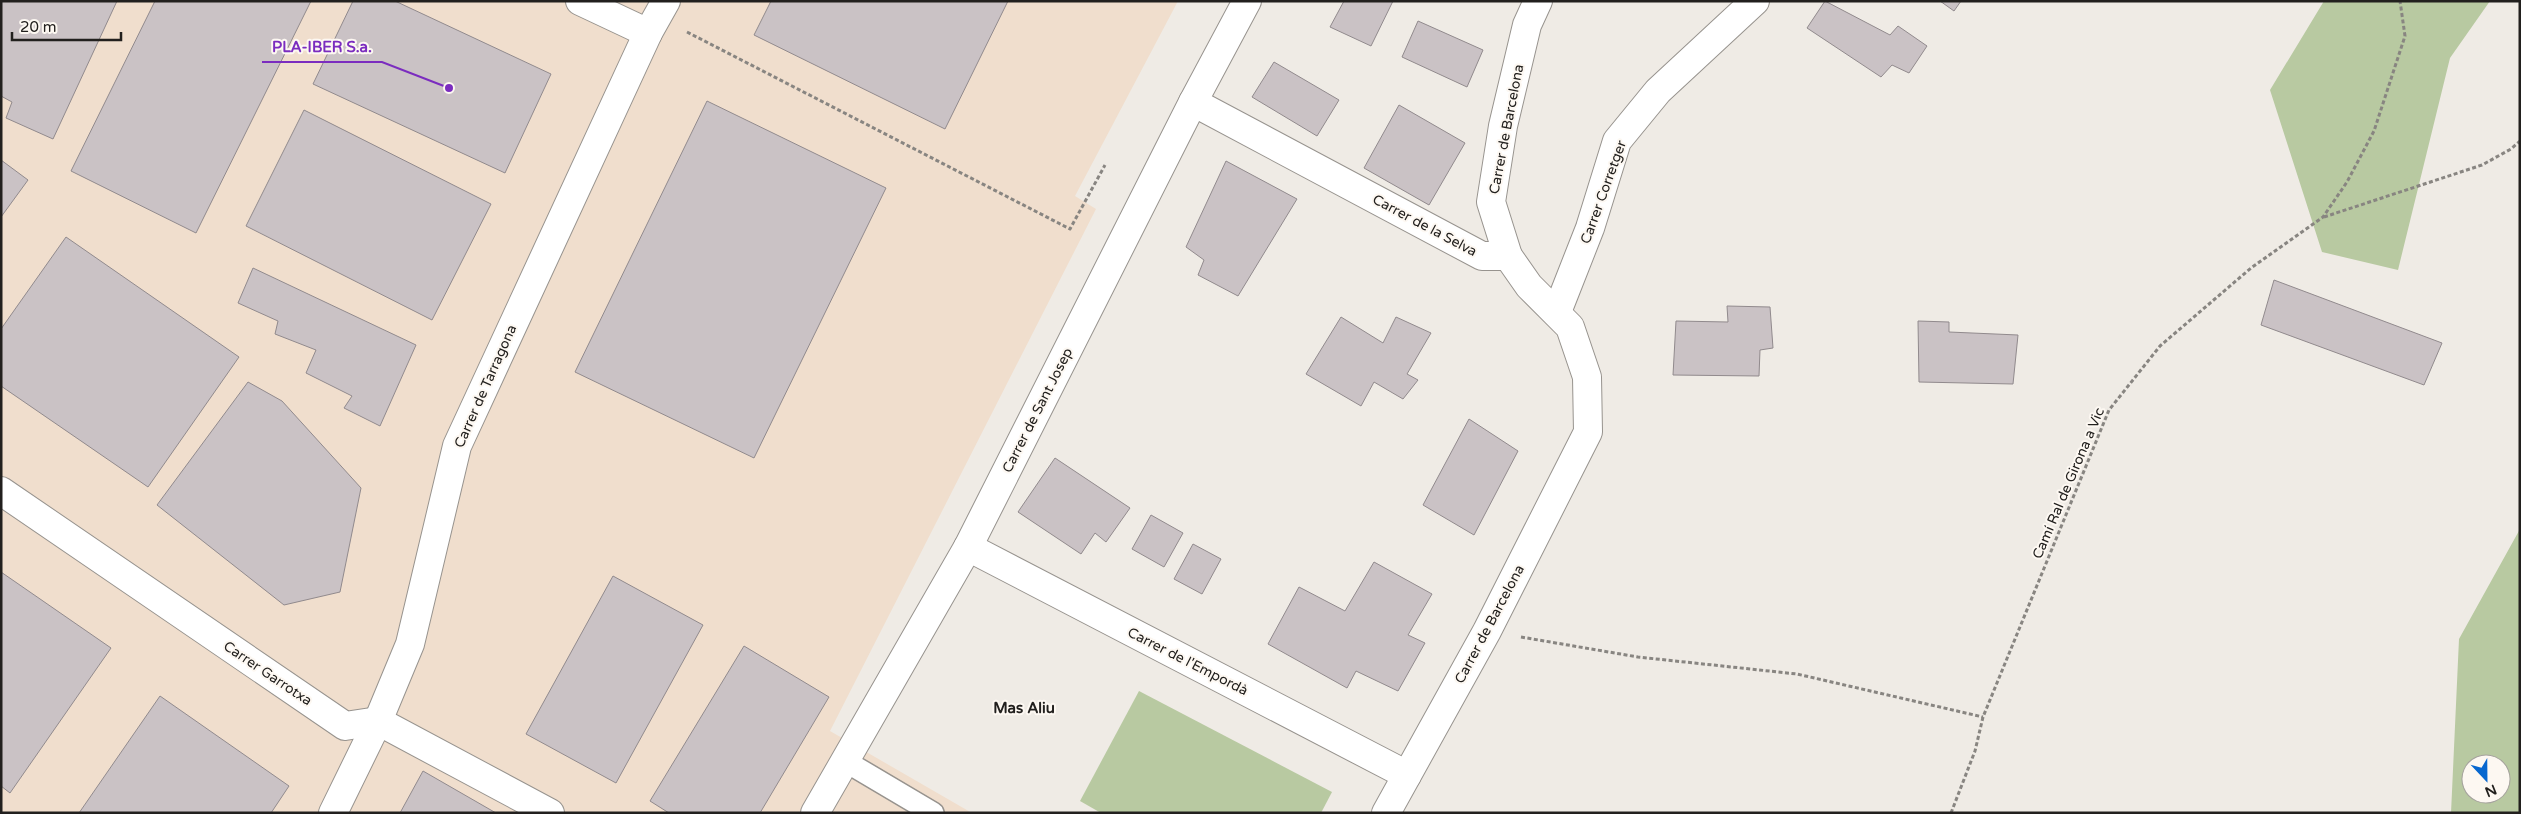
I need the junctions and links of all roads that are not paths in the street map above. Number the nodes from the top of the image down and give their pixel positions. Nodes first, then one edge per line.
1 (580, 1) edge
2 (1247, 1) edge
3 (1538, 1) edge
4 (1755, 1) edge
5 (657, 17) edge
6 (1193, 102) junction
7 (1508, 256) junction
8 (1557, 312) junction
9 (1, 491) edge
10 (968, 547) junction
11 (378, 721) junction
12 (845, 760) junction
13 (1407, 775) junction
14 (333, 813) edge
15 (550, 813) edge
16 (815, 813) edge
17 (933, 813) edge
18 (1386, 813) edge

1 - 5 street
2 - 6 street, Carrer de Sant Josep
3 - 7 street, Carrer de Barcelona
4 - 8 street, Carrer Corretger
5 - 11 street, Carrer de Tarragona
6 - 7 street, Carrer de la Selva
6 - 10 street, Carrer de Sant Josep
7 - 8 street
8 - 13 street, Carrer de Barcelona
9 - 11 street, Carrer Garrotxa
10 - 12 street, Carrer de Sant Josep
10 - 13 street, Carrer de l'Empordà
11 - 14 street, Carrer de Tarragona
11 - 15 street
12 - 16 street, Carrer de Sant Josep
12 - 17 lane
13 - 18 street, Carrer de Barcelona

